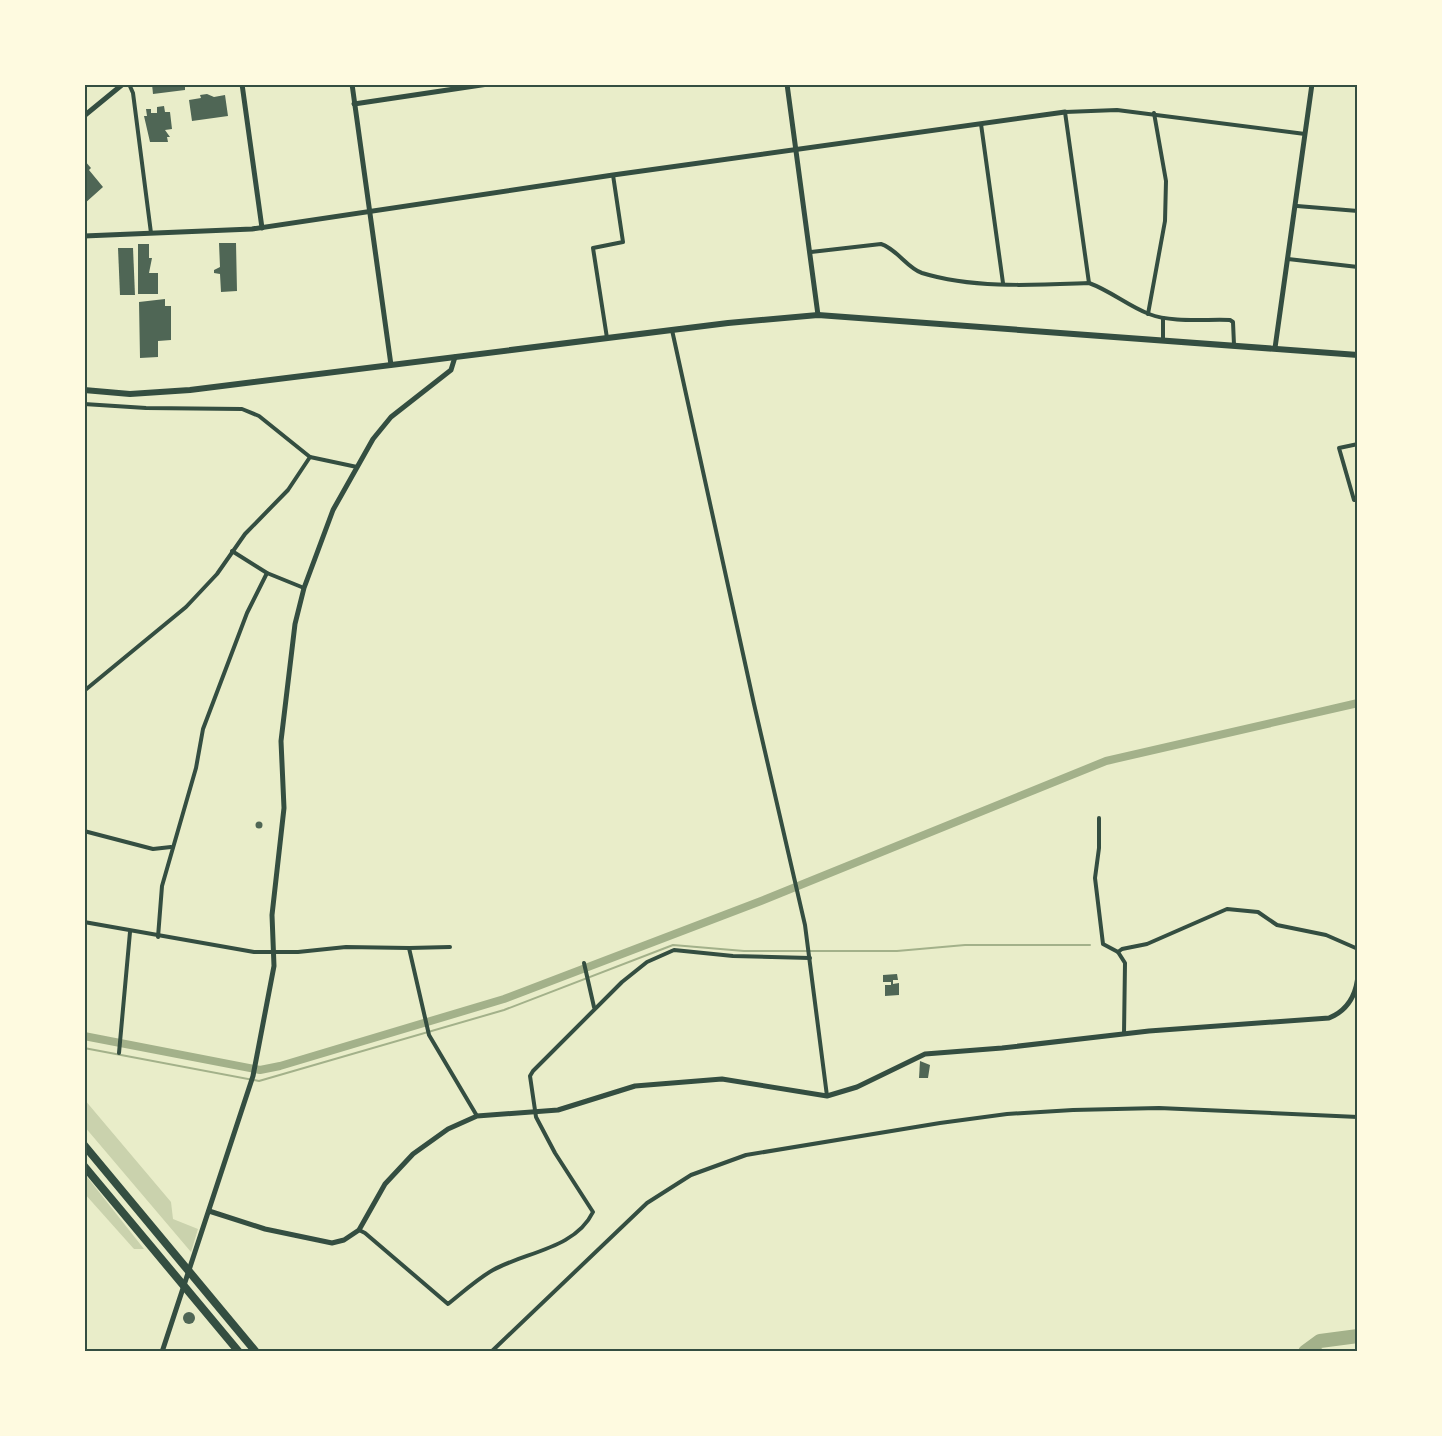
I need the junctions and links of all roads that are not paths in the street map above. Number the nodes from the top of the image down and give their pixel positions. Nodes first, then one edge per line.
1 (123, 84) edge
2 (129, 84) edge
3 (242, 84) edge
4 (351, 84) edge
5 (488, 84) edge
6 (787, 84) edge
7 (1312, 84) edge
8 (354, 104) junction
9 (1065, 112) junction
10 (1154, 113) junction
11 (84, 116) edge
12 (981, 124) junction
13 (1306, 134) junction
14 (796, 149) junction
15 (613, 175) junction
16 (1297, 206) junction
17 (1358, 211) edge
18 (369, 212) junction
19 (262, 228) junction
20 (151, 234) junction
21 (84, 236) edge
22 (811, 252) junction
23 (1288, 259) junction
24 (1358, 267) edge
25 (1003, 283) junction
26 (1089, 283) junction
27 (1148, 314) junction
28 (818, 315) junction
29 (1163, 318) junction
30 (672, 330) junction
31 (607, 338) junction
32 (1163, 340) junction
33 (1234, 345) junction
34 (1275, 348) junction
35 (1358, 354) edge
36 (455, 357) junction
37 (390, 365) junction
38 (84, 390) edge
39 (84, 404) edge
40 (1358, 444) edge
41 (310, 457) junction
42 (357, 467) junction
43 (1358, 499) edge
44 (232, 551) junction
45 (267, 573) junction
46 (304, 588) junction
47 (84, 691) edge
48 (1099, 818) dead end
49 (84, 831) edge
50 (172, 847) junction
51 (1358, 918) edge
52 (84, 922) edge
53 (130, 932) junction
54 (158, 937) junction
55 (450, 947) dead end
56 (409, 948) junction
57 (1358, 949) edge
58 (273, 952) junction
59 (1118, 952) junction
60 (810, 958) junction
61 (584, 963) dead end
62 (594, 1007) junction
63 (1124, 1034) junction
64 (119, 1053) dead end
65 (826, 1096) junction
66 (535, 1112) junction
67 (477, 1116) junction
68 (1358, 1117) edge
69 (84, 1145) edge
70 (84, 1166) edge
71 (209, 1211) junction
72 (359, 1230) junction
73 (162, 1352) edge
74 (239, 1352) edge
75 (256, 1352) edge
76 (491, 1352) edge

1 - 11 street
2 - 20 street
3 - 19 street
4 - 8 street
5 - 8 street
6 - 14 street
7 - 13 street
8 - 18 street
9 - 10 street
9 - 12 street
9 - 26 street
10 - 13 street
10 - 27 street
12 - 14 street
12 - 25 street
13 - 16 street
14 - 15 street
14 - 22 street
15 - 18 street
15 - 31 street
16 - 17 street
16 - 23 street
18 - 19 street
18 - 37 street
19 - 20 street
20 - 21 street
22 - 25 street
22 - 28 street
23 - 24 street
23 - 34 street
25 - 26 street
26 - 27 street
27 - 29 street
28 - 30 main road
28 - 32 main road
29 - 32 street
29 - 33 street
30 - 31 main road
30 - 60 street
31 - 36 main road
32 - 33 main road
33 - 34 main road
34 - 35 main road
36 - 37 main road
36 - 42 street
37 - 38 main road
39 - 41 street
40 - 43 street
41 - 42 street
41 - 44 street
42 - 46 street
44 - 45 street
44 - 47 street
45 - 46 street
45 - 50 street
46 - 58 street
48 - 59 street
49 - 50 street
50 - 54 street
51 - 57 street
52 - 53 street
53 - 54 street
53 - 64 street
54 - 58 street
55 - 56 street
56 - 58 street
56 - 67 street
57 - 59 street
57 - 63 street
58 - 71 street
59 - 63 street
60 - 62 street
60 - 65 street
61 - 62 street
62 - 66 street
63 - 65 street
65 - 66 street
66 - 67 street
66 - 72 street
67 - 72 street
68 - 76 street
69 - 75 highway
70 - 74 highway
71 - 72 street
71 - 73 street

